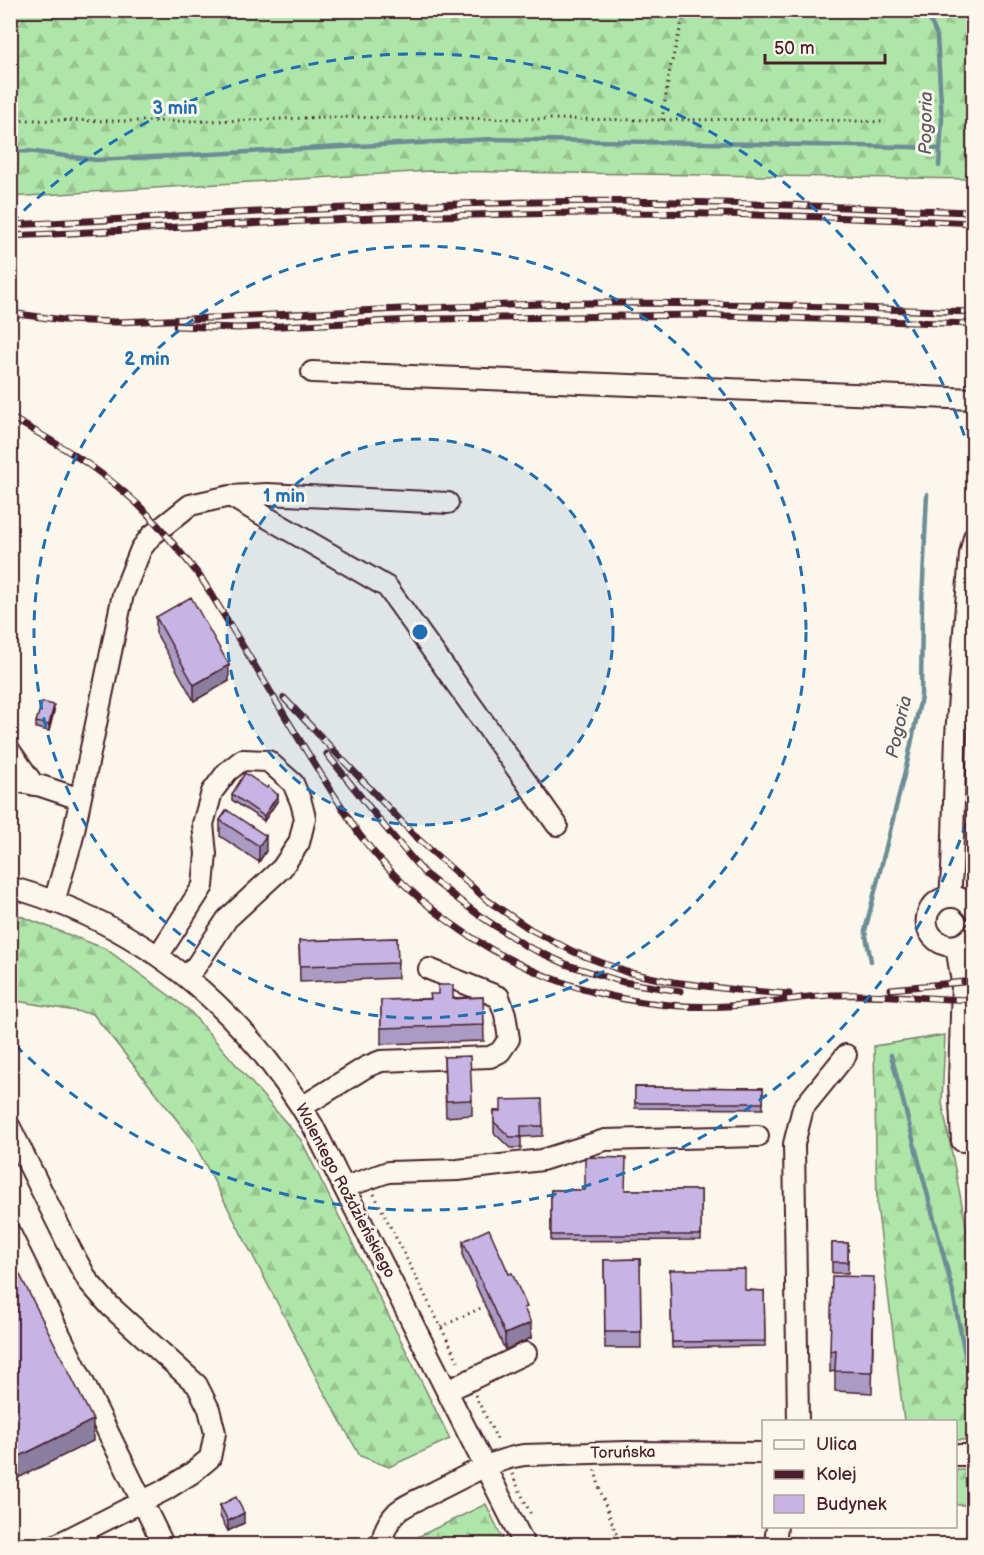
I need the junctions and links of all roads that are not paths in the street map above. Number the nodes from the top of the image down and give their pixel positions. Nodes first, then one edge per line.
1 (312, 372) dead end
2 (974, 399) edge
3 (230, 496) junction
4 (448, 503) dead end
5 (974, 537) edge
6 (10, 751) edge
7 (10, 780) edge
8 (34, 784) junction
9 (80, 799) junction
10 (557, 825) dead end
11 (10, 887) edge
12 (950, 897) junction
13 (54, 902) junction
14 (974, 910) edge
15 (974, 933) edge
16 (956, 946) junction
17 (158, 956) junction
18 (429, 969) dead end
19 (186, 977) junction
20 (846, 1055) dead end
21 (302, 1107) junction
22 (10, 1127) edge
23 (758, 1136) dead end
24 (962, 1141) dead end
25 (345, 1187) junction
26 (10, 1233) edge
27 (526, 1353) dead end
28 (447, 1391) junction
29 (798, 1420) edge
30 (762, 1453) edge
31 (957, 1455) edge
32 (974, 1455) edge
33 (486, 1468) junction
34 (141, 1502) junction
35 (777, 1528) edge
36 (58, 1545) edge
37 (163, 1545) edge
38 (382, 1545) edge
39 (524, 1545) edge
40 (775, 1545) edge

1 - 2 street
3 - 4 street
3 - 9 street
3 - 10 street
5 - 12 street
6 - 8 street
7 - 8 street
8 - 9 street
9 - 13 street
11 - 13 street, Walentego Roździeńskiego
12 - 14 street
12 - 16 street
13 - 17 street, Walentego Roździeńskiego
15 - 16 street
16 - 24 street
17 - 19 street, Walentego Roździeńskiego
17 - 19 street
18 - 21 street
19 - 21 street, Walentego Roździeńskiego
20 - 29 street
21 - 25 street, Walentego Roździeńskiego
22 - 34 street
23 - 25 street
25 - 28 street, Walentego Roździeńskiego
26 - 34 street
27 - 28 street
28 - 33 street, Walentego Roździeńskiego
30 - 33 street, Toruńska
31 - 32 street
33 - 38 street, Toruńska
33 - 39 street, Walentego Roździeńskiego
34 - 36 street
34 - 37 street
35 - 40 street

